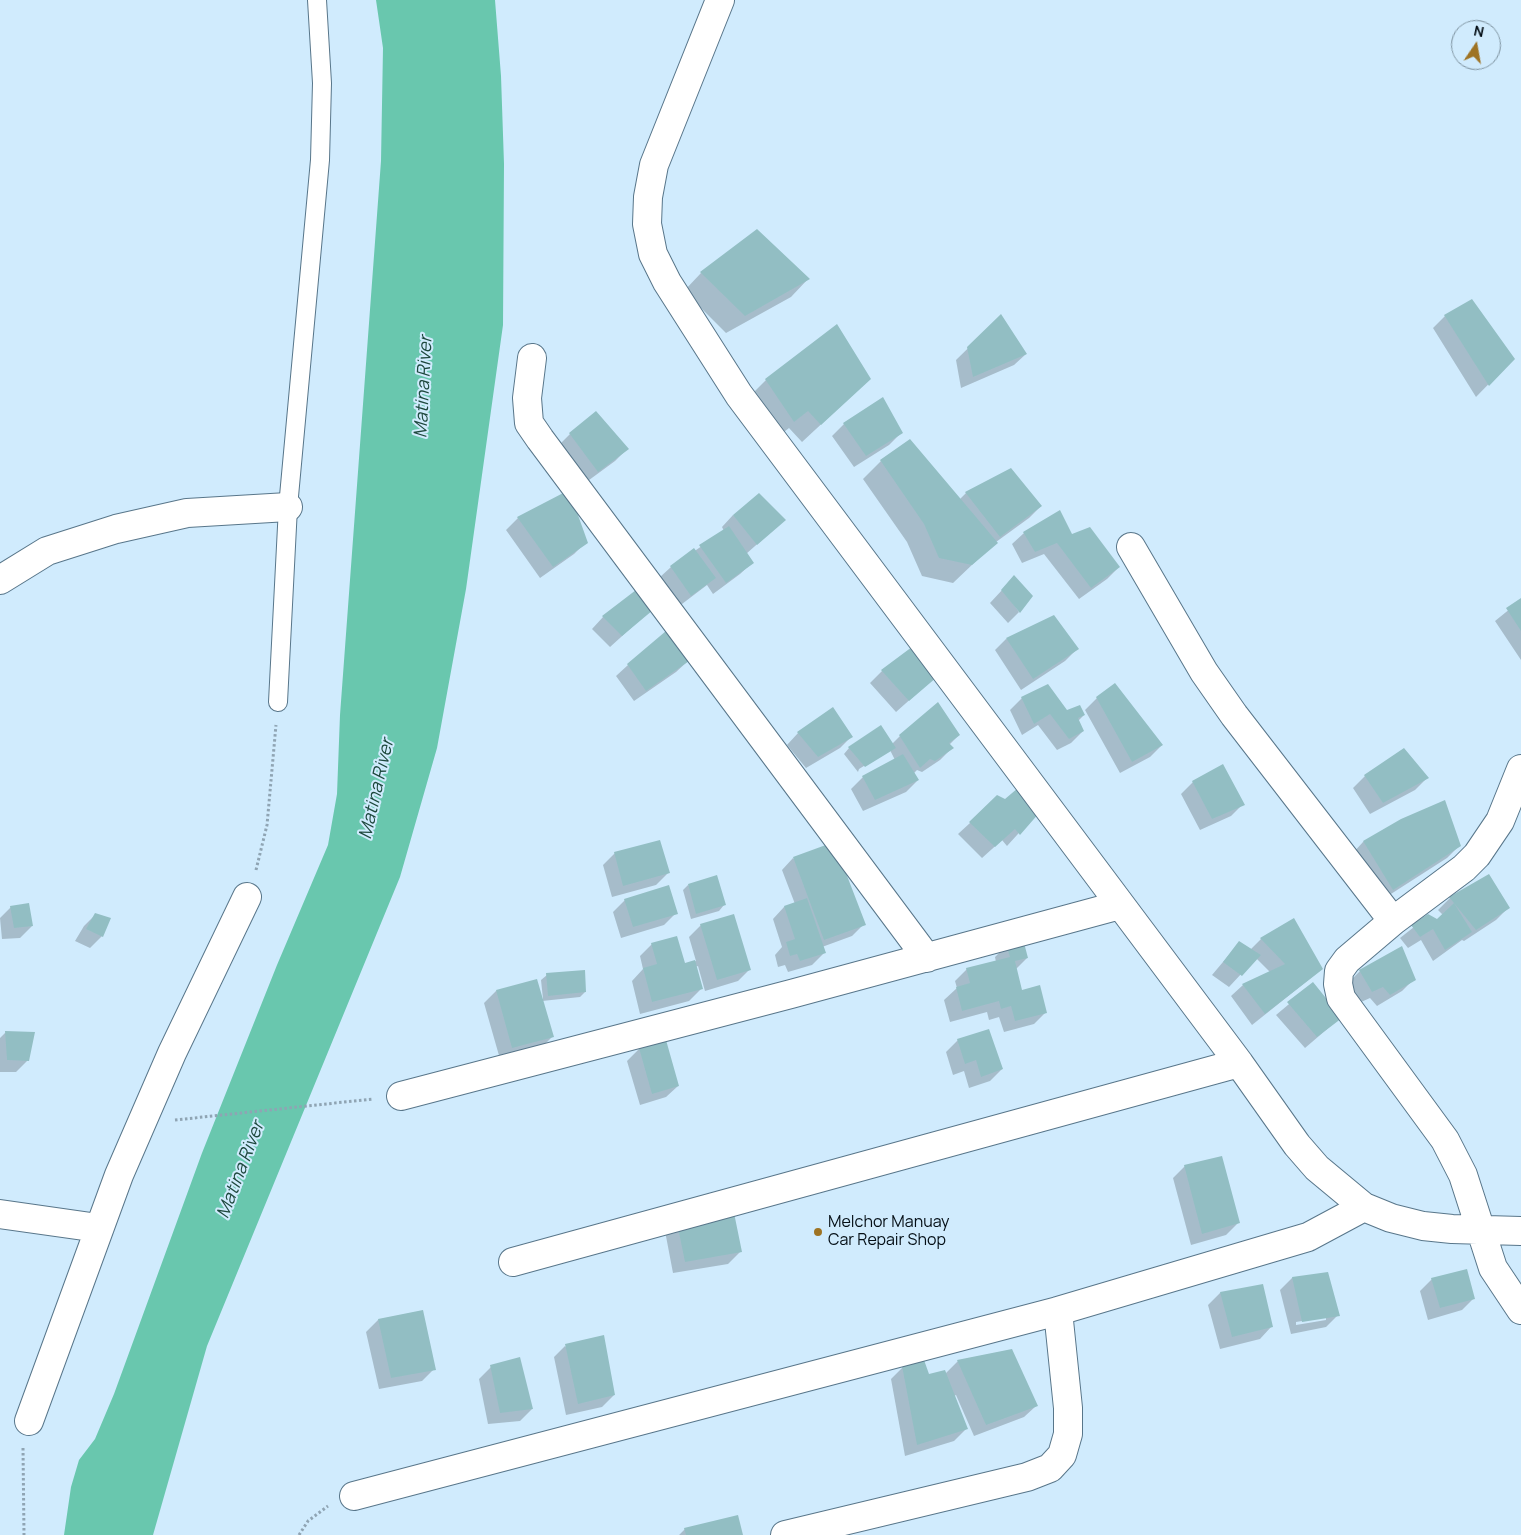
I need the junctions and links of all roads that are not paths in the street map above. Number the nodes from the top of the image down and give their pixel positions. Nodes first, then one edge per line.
1 (317, 0) edge
2 (720, 0) edge
3 (532, 358) dead end
4 (288, 507) junction
5 (1131, 547) dead end
6 (0, 580) edge
7 (278, 702) road end
8 (1521, 769) edge
9 (247, 897) road end
10 (1120, 905) junction
11 (1393, 921) junction
12 (927, 958) junction
13 (1239, 1063) junction
14 (401, 1096) dead end
15 (1364, 1207) junction
16 (0, 1214) edge
17 (98, 1228) junction
18 (1480, 1231) junction
19 (1521, 1231) edge
20 (513, 1262) dead end
21 (1521, 1310) edge
22 (1058, 1311) junction
23 (29, 1421) road end
24 (354, 1496) road end
25 (785, 1535) edge

1 - 4 lane
2 - 10 street
3 - 12 street
4 - 6 street
4 - 7 lane
5 - 11 street
8 - 11 street
9 - 17 street
10 - 12 street
10 - 13 street
11 - 18 street
12 - 14 street
13 - 15 street
13 - 20 street
15 - 18 street
15 - 22 street
16 - 17 street
17 - 23 street
18 - 19 street
18 - 21 street
22 - 24 street
22 - 25 street

